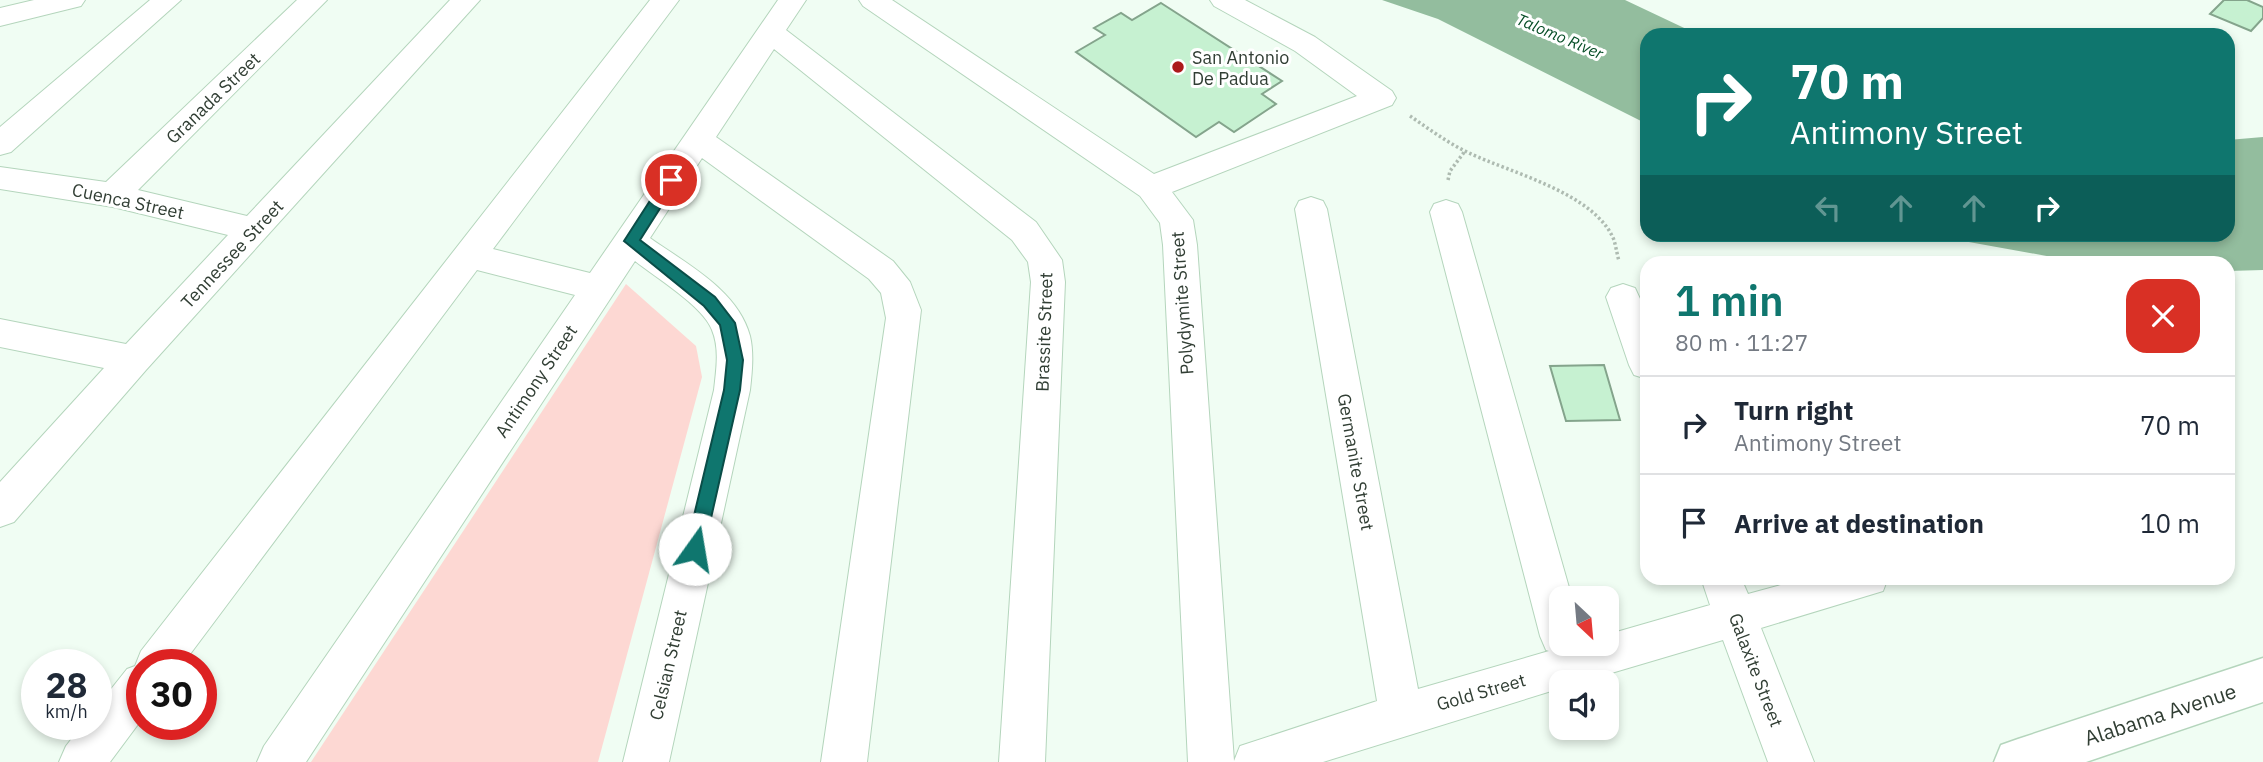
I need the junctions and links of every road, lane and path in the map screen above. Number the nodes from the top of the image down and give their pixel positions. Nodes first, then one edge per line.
1 (71, 0) edge
2 (167, 0) edge
3 (313, 0) edge
4 (466, 0) edge
5 (664, 0) edge
6 (792, 0) edge
7 (873, 0) edge
8 (1224, 0) edge
9 (0, 17) edge
10 (770, 32) junction
11 (1381, 98) junction
12 (697, 139) junction
13 (0, 144) edge
14 (0, 178) edge
15 (1151, 188) junction
16 (113, 195) junction
17 (1311, 209) dead end
18 (1446, 212) dead end
19 (255, 230) junction
20 (631, 241) junction
21 (470, 256) junction
22 (598, 288) junction
23 (1623, 297) joint
24 (0, 332) edge
25 (1640, 345) edge
26 (133, 360) junction
27 (0, 510) edge
28 (1724, 585) edge
29 (1844, 585) edge
30 (1549, 593) edge
31 (1735, 617) junction
32 (1619, 639) edge
33 (168, 649) edge
34 (1549, 655) edge
35 (2263, 680) edge
36 (126, 705) edge
37 (1401, 715) junction
38 (82, 762) edge
39 (280, 762) edge
40 (646, 762) edge
41 (844, 762) edge
42 (1022, 762) edge
43 (1211, 762) edge
44 (1256, 762) edge
45 (1791, 762) edge
46 (2018, 762) edge

1 - 9 street
2 - 13 street
3 - 16 street, Granada Street
4 - 19 street, Tennessee Street
5 - 21 street
6 - 10 street, Antimony Street
7 - 15 street, Polydymite Street
8 - 11 street
10 - 12 street, Antimony Street
10 - 42 street, Brassite Street
11 - 15 street
11 - 23 path
12 - 20 street, Antimony Street
12 - 41 street
14 - 16 street, Cuenca Street
15 - 43 street, Polydymite Street
16 - 19 street, Cuenca Street
17 - 37 street, Germanite Street
18 - 30 street
19 - 26 street, Tennessee Street
20 - 22 street, Antimony Street
20 - 40 street, Celsian Street
21 - 22 street
21 - 33 street
22 - 39 street, Antimony Street
23 - 25 street
24 - 26 street
26 - 27 street, Tennessee Street
28 - 31 street, Galaxite Street
29 - 31 street, Gold Street
31 - 32 street, Gold Street
31 - 45 street, Galaxite Street
34 - 37 street, Gold Street
35 - 46 street, Alabama Avenue
36 - 38 street
37 - 44 street, Gold Street

